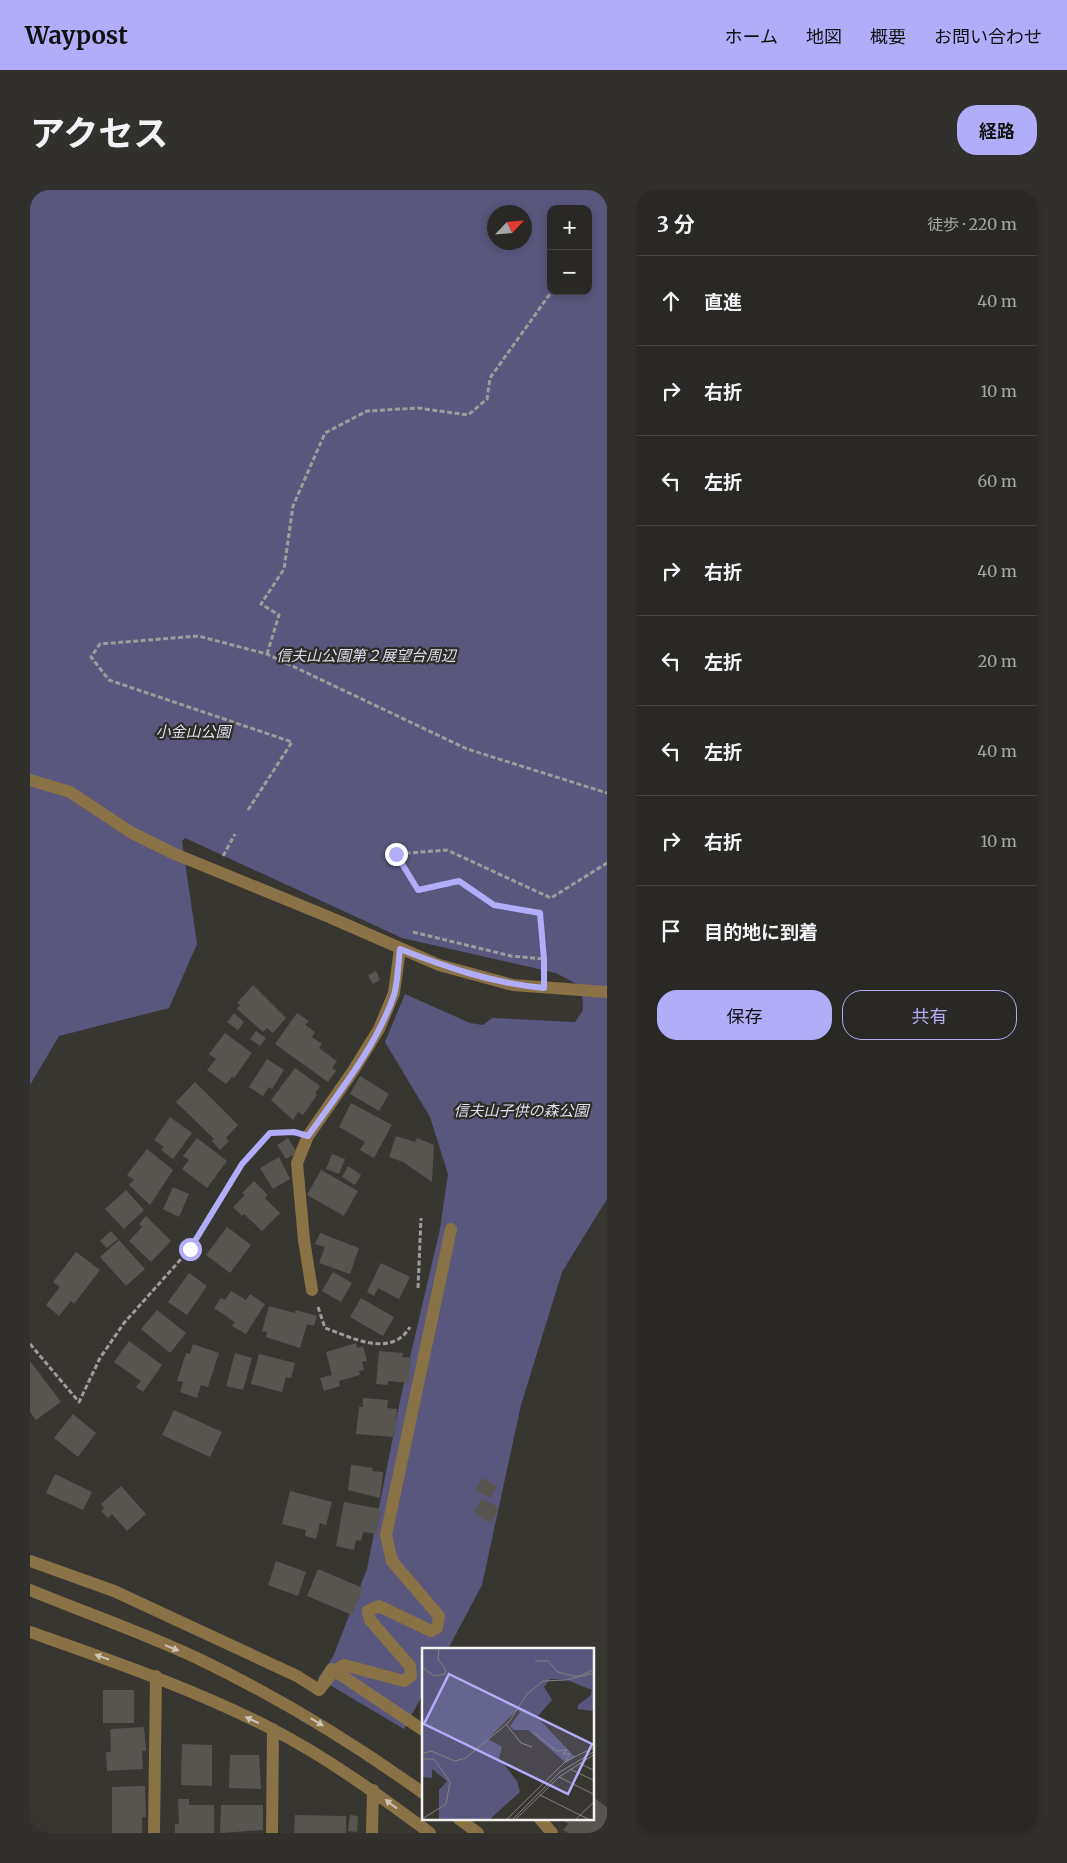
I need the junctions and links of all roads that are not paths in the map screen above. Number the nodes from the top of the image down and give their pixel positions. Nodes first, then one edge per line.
1 (30, 780) edge
2 (400, 949) junction
3 (607, 992) edge
4 (451, 1229) dead end
5 (312, 1290) road end
6 (30, 1561) edge
7 (30, 1590) edge
8 (30, 1632) edge
9 (156, 1676) junction
10 (319, 1690) junction
11 (273, 1729) junction
12 (422, 1729) edge
13 (373, 1790) junction
14 (422, 1792) edge
15 (460, 1820) edge
16 (541, 1820) edge
17 (154, 1833) edge
18 (272, 1833) edge
19 (372, 1833) edge
20 (430, 1833) edge
21 (478, 1833) edge
22 (552, 1833) edge

1 - 2 street
2 - 3 street
2 - 5 street
4 - 10 street
6 - 10 street
7 -> 14 street
9 -> 8 street
11 -> 9 street
9 - 17 street
10 - 12 street
11 - 13 street
11 - 18 street
13 - 19 street
20 -> 13 street
15 - 21 street
16 - 22 street

